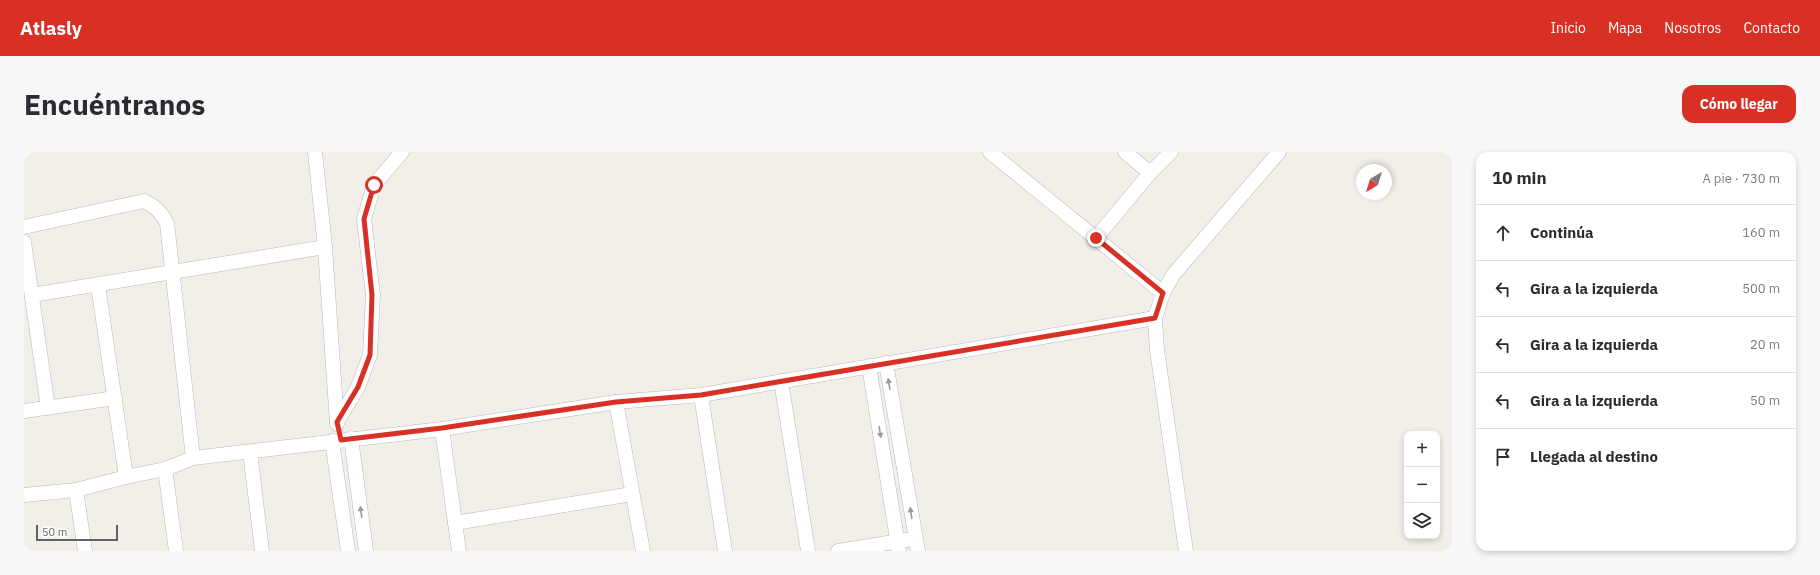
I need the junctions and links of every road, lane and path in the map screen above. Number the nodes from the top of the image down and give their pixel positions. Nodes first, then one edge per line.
1 (314, 152) edge
2 (402, 152) edge
3 (1125, 152) edge
4 (1170, 152) edge
5 (1279, 152) edge
6 (994, 153) edge
7 (1150, 173) junction
8 (24, 227) edge
9 (1096, 238) junction
10 (24, 242) edge
11 (325, 247) junction
12 (173, 273) junction
13 (98, 285) junction
14 (1163, 293) junction
15 (32, 295) junction
16 (1155, 318) junction
17 (886, 363) junction
18 (869, 366) junction
19 (781, 381) junction
20 (701, 395) junction
21 (115, 398) junction
22 (616, 402) junction
23 (48, 408) junction
24 (24, 411) edge
25 (337, 422) junction
26 (442, 428) junction
27 (342, 440) junction
28 (250, 452) junction
29 (193, 458) junction
30 (165, 469) junction
31 (126, 476) junction
32 (76, 490) junction
33 (632, 494) junction
34 (24, 495) edge
35 (455, 523) junction
36 (916, 545) edge
37 (898, 546) edge
38 (85, 551) edge
39 (176, 551) edge
40 (262, 551) edge
41 (348, 551) edge
42 (366, 551) edge
43 (459, 551) edge
44 (643, 551) edge
45 (725, 551) edge
46 (808, 551) edge
47 (838, 551) edge
48 (1186, 551) edge

1 - 11 street
2 - 25 street
3 - 7 street
4 - 7 street
5 - 14 street
6 - 9 street
7 - 9 street
8 - 12 street
9 - 14 street
10 - 15 street
11 - 12 street
11 - 25 street
12 - 13 street
12 - 29 street
13 - 15 street
13 - 21 street
14 - 16 street
15 - 23 street
16 - 17 street
16 - 48 street
17 - 18 street
36 -> 17 street
18 - 19 street
18 -> 37 street
19 - 20 street
19 - 46 street
20 - 22 street
20 - 45 street
21 - 23 street
21 - 31 street
22 - 26 street
22 - 33 street
23 - 24 street
25 - 27 street
26 - 27 street
26 - 35 street
27 - 28 street
27 - 41 street
42 -> 27 street
28 - 29 street
28 - 40 street
29 - 30 street
30 - 31 street
30 - 39 street
31 - 32 street
32 - 34 street
32 - 38 street
33 - 35 street
33 - 44 street
35 - 43 street
36 - 37 street
37 - 47 street

